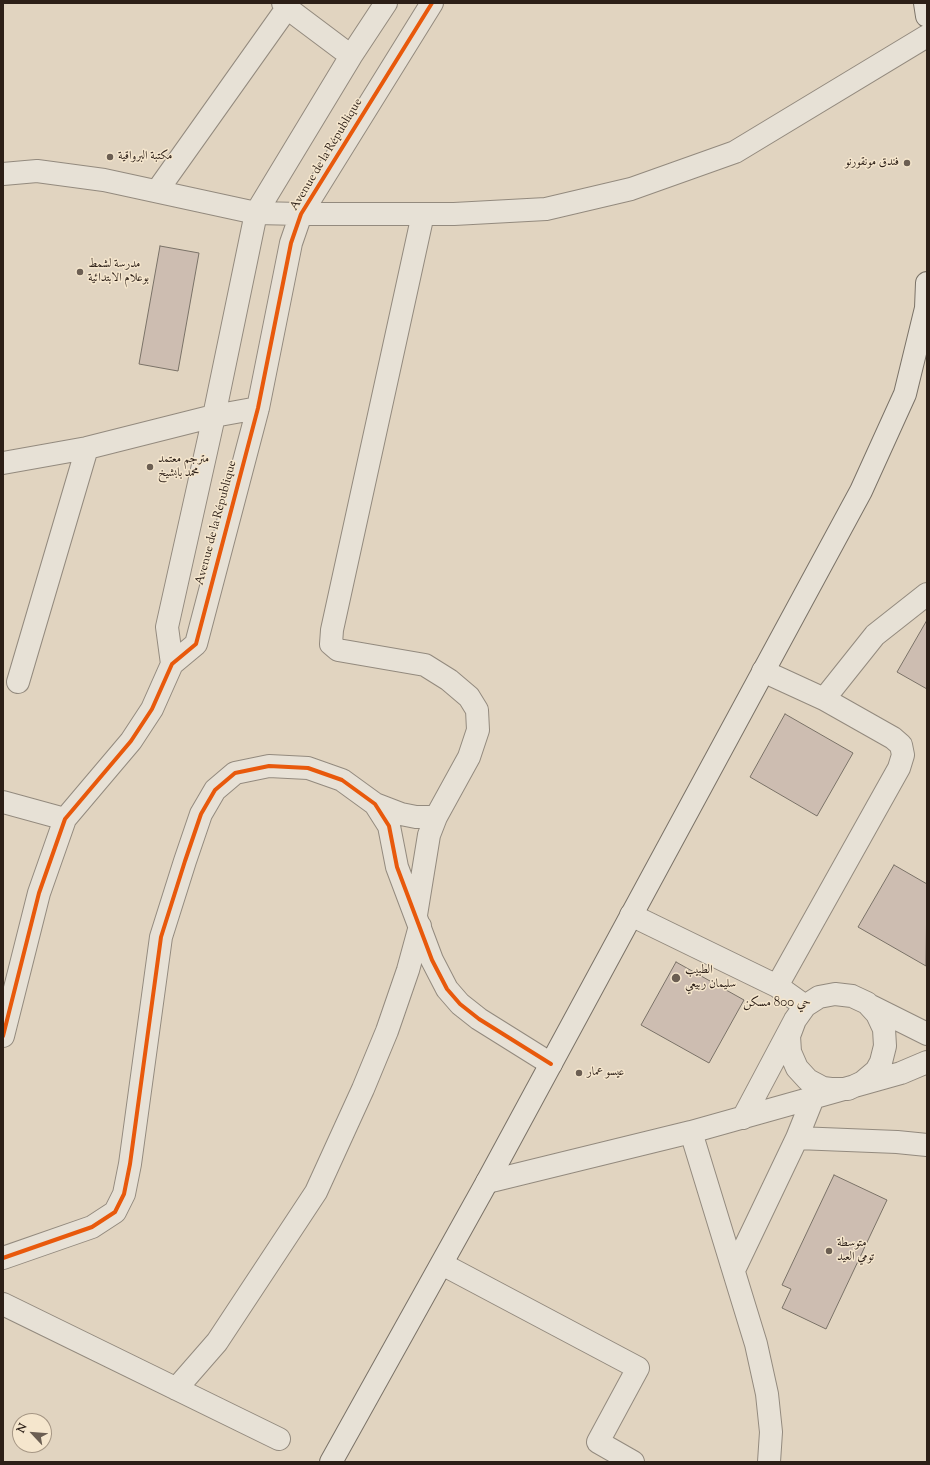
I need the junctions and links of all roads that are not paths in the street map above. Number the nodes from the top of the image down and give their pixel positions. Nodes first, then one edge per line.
1 (386, 3) edge
2 (432, 3) edge
3 (926, 3) edge
4 (285, 5) edge
5 (927, 16) edge
6 (927, 36) edge
7 (351, 56) junction
8 (3, 174) edge
9 (157, 191) junction
10 (256, 212) junction
11 (301, 214) junction
12 (423, 214) junction
13 (927, 283) edge
14 (258, 408) junction
15 (214, 416) junction
16 (87, 448) junction
17 (3, 463) edge
18 (927, 594) edge
19 (172, 664) junction
20 (763, 671) junction
21 (18, 682) dead end
22 (824, 699) junction
23 (3, 802) edge
24 (375, 804) junction
25 (436, 817) junction
26 (65, 819) junction
27 (631, 915) junction
28 (418, 921) junction
29 (777, 986) junction
30 (866, 1003) junction
31 (800, 1013) junction
32 (927, 1034) edge
33 (3, 1036) edge
34 (927, 1062) edge
35 (551, 1064) junction
36 (848, 1088) junction
37 (813, 1098) junction
38 (743, 1118) junction
39 (691, 1132) junction
40 (797, 1138) junction
41 (927, 1145) edge
42 (487, 1182) junction
43 (3, 1258) edge
44 (442, 1264) junction
45 (734, 1270) junction
46 (3, 1304) edge
47 (176, 1389) junction
48 (279, 1439) dead end
49 (332, 1462) edge
50 (633, 1462) edge
51 (768, 1462) edge

1 - 7 street, Avenue de la République
2 - 11 street, Avenue de la République
3 - 5 street
4 - 7 street
4 - 9 street
6 - 12 street
7 - 10 street, Avenue de la République
8 - 9 street
9 - 10 street
10 - 11 street
10 - 15 street, Avenue de la République
11 - 12 street
11 - 14 street, Avenue de la République
12 - 25 street
13 - 20 street
14 - 15 street
14 - 19 street, Avenue de la République
15 - 16 street
15 - 19 street, Avenue de la République
16 - 17 street
16 - 21 street
18 - 22 street
19 - 26 street, Avenue de la République
20 - 22 street
20 - 27 street
22 - 29 street
23 - 26 street
24 - 25 street
24 - 28 street
24 - 43 street
25 - 28 street
26 - 33 street, Avenue de la République
27 - 29 street
27 - 35 street
28 - 35 street
28 - 47 street
29 - 31 street
30 - 31 street
30 - 32 street
30 - 36 street
31 - 36 street
31 - 38 street
34 - 36 street
35 - 42 street
36 - 37 street
37 - 38 street
37 - 40 street
38 - 39 street
39 - 42 street
39 - 45 street
40 - 41 street
40 - 45 street
42 - 44 street
44 - 49 street
44 - 50 street
45 - 51 street
46 - 47 street
47 - 48 street

